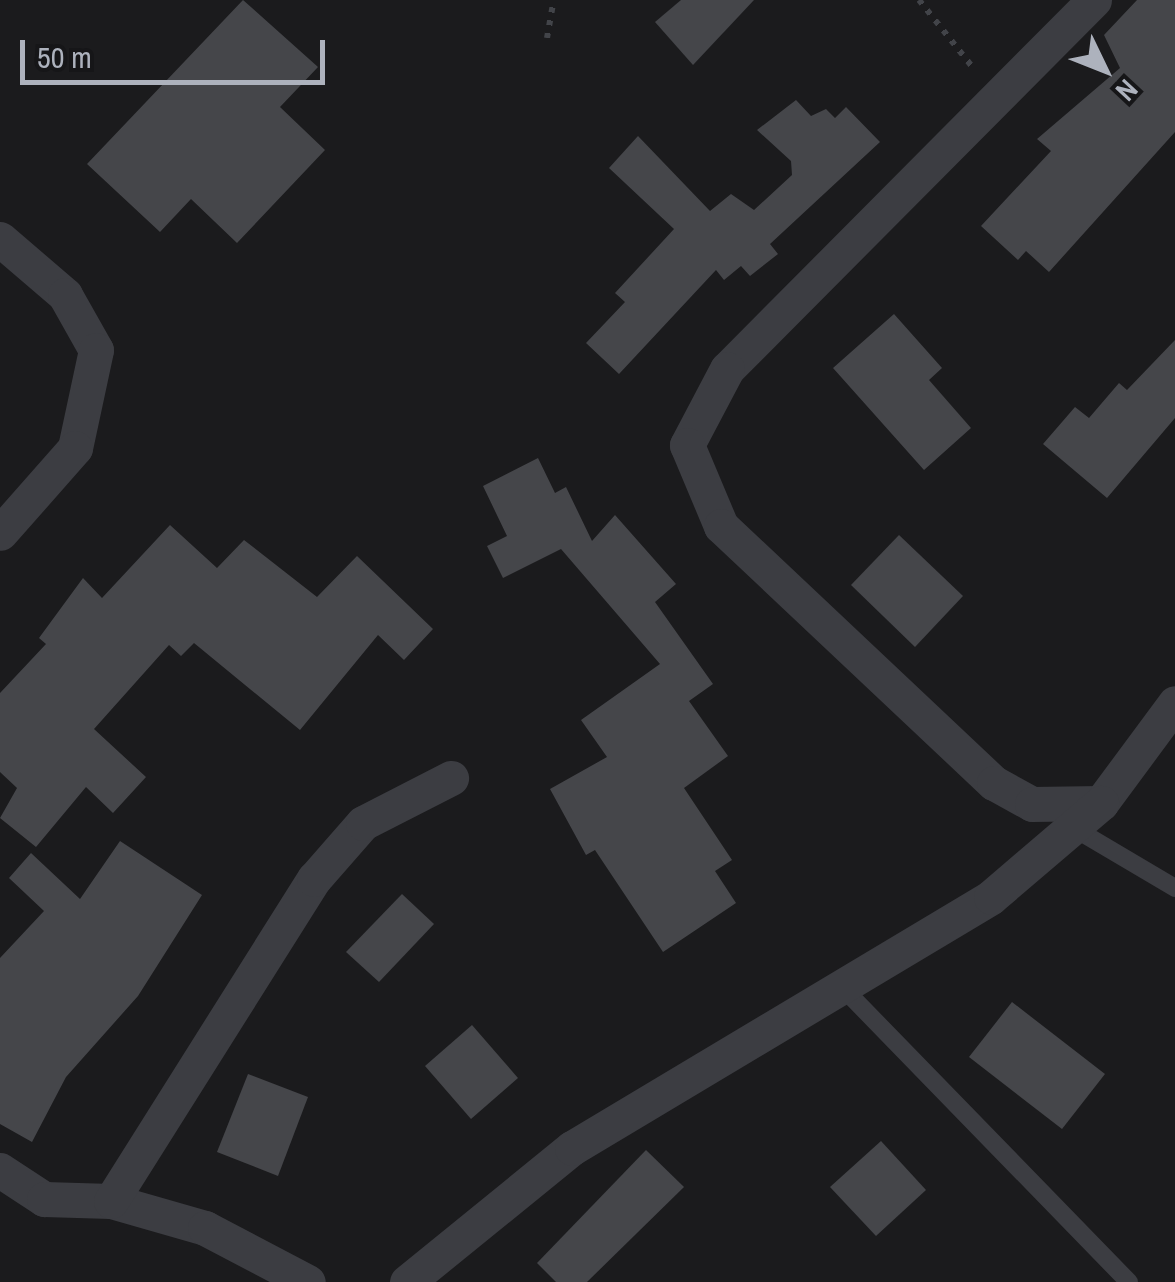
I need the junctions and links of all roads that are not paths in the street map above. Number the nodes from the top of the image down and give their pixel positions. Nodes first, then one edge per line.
1 (1094, 0) edge
2 (0, 239) edge
3 (0, 534) edge
4 (1175, 703) edge
5 (452, 778) dead end
6 (1101, 803) junction
7 (1072, 827) junction
8 (1175, 888) edge
9 (841, 986) junction
10 (0, 1170) edge
11 (112, 1201) junction
12 (308, 1282) edge
13 (407, 1282) edge
14 (1129, 1282) edge

1 - 6 street
2 - 3 street
4 - 6 street
5 - 11 street
6 - 7 street
7 - 8 lane
7 - 9 street
9 - 13 street
9 - 14 lane
10 - 11 street
11 - 12 street

